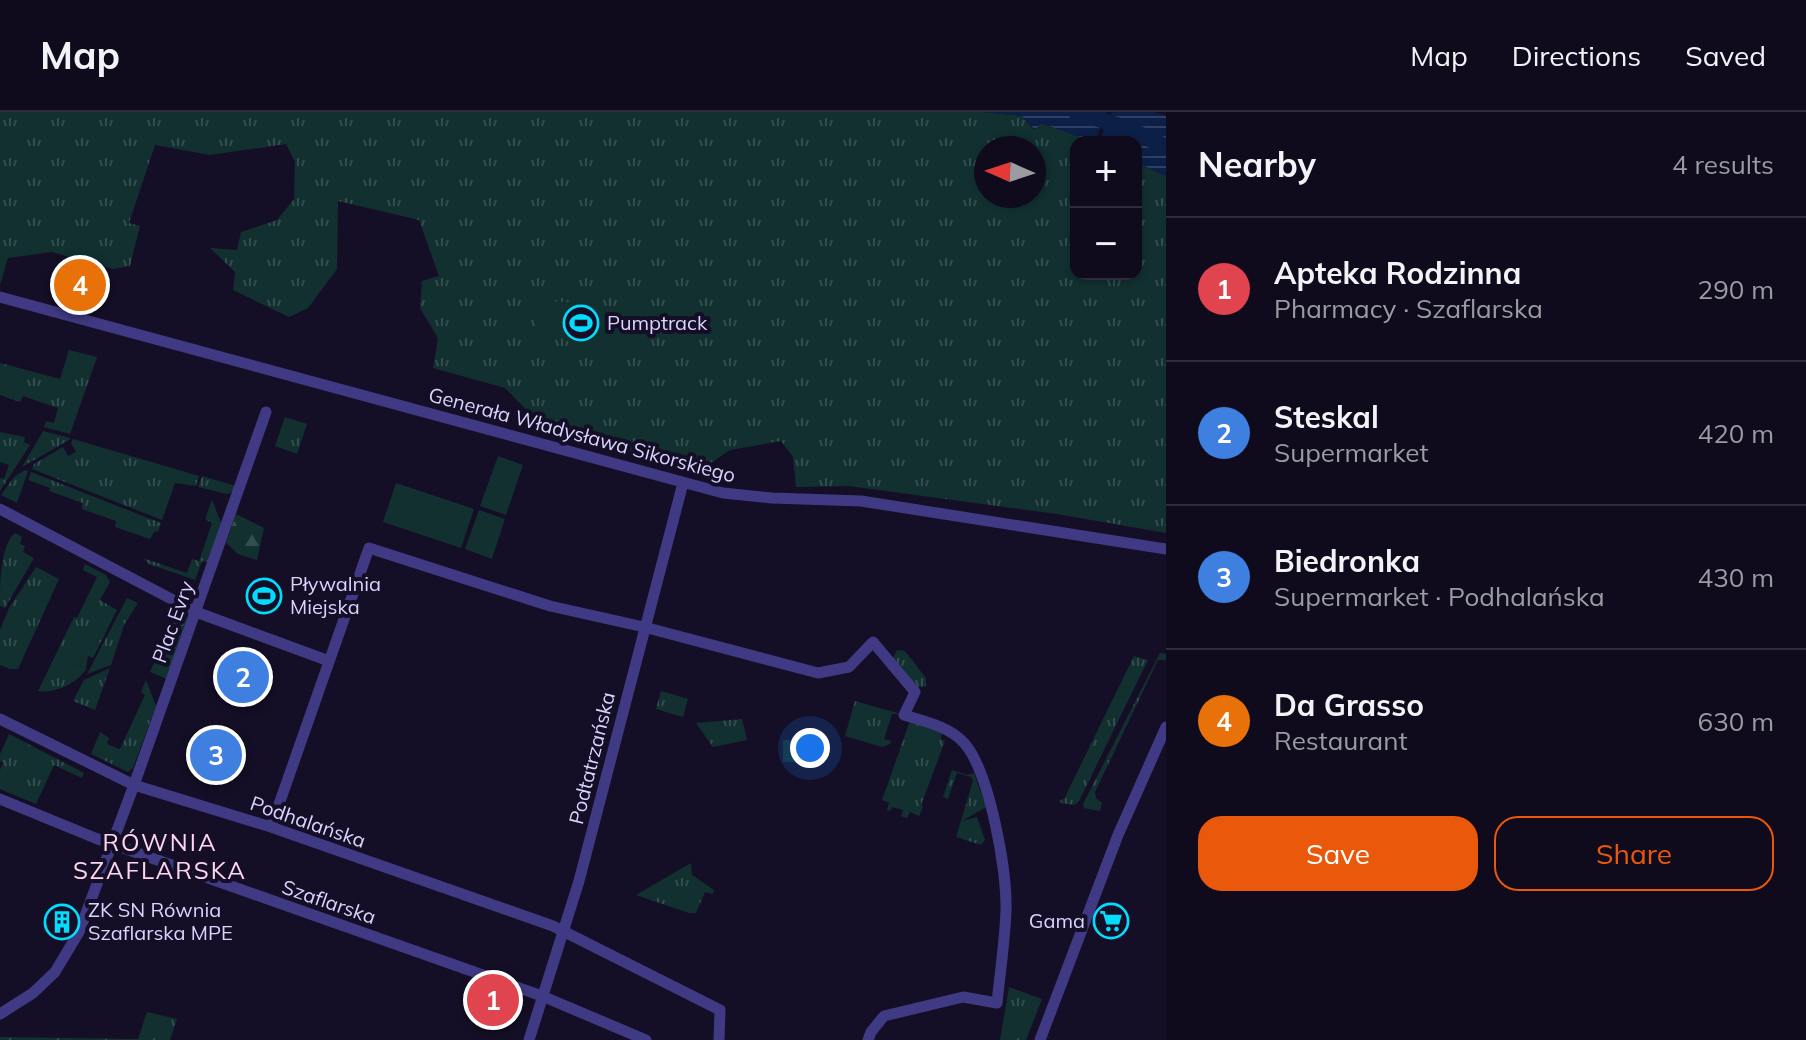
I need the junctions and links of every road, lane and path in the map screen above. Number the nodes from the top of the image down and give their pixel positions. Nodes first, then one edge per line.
1 (0, 297) edge
2 (266, 412) dead end
3 (683, 483) junction
4 (0, 509) edge
5 (1166, 549) edge
6 (196, 612) junction
7 (644, 627) junction
8 (329, 661) junction
9 (0, 719) edge
10 (1166, 727) edge
11 (134, 785) junction
12 (0, 799) edge
13 (271, 827) junction
14 (112, 844) junction
15 (564, 931) junction
16 (542, 996) junction
17 (0, 1014) edge
18 (529, 1040) edge
19 (646, 1040) edge
20 (719, 1040) edge
21 (868, 1040) edge
22 (1040, 1040) edge

1 - 3 street, Generała Władysława Sikorskiego
2 - 6 street, Plac Evry
3 - 5 street, Generała Władysława Sikorskiego
3 - 7 street, Podtatrzańska
4 - 6 street
6 - 8 street
6 - 11 street, Plac Evry
7 - 8 street
7 - 15 street, Podtatrzańska
7 - 21 street
8 - 13 street
9 - 11 street, Podhalańska
10 - 22 street
11 - 13 street, Podhalańska
11 - 14 street, Plac Evry
12 - 14 street, Szaflarska
13 - 15 street, Podhalańska
14 - 16 street, Szaflarska
14 - 17 street, Plac Evry
15 - 16 street, Podtatrzańska
15 - 20 street, Podhalańska
16 - 18 street, Podtatrzańska
16 - 19 street, Szaflarska

